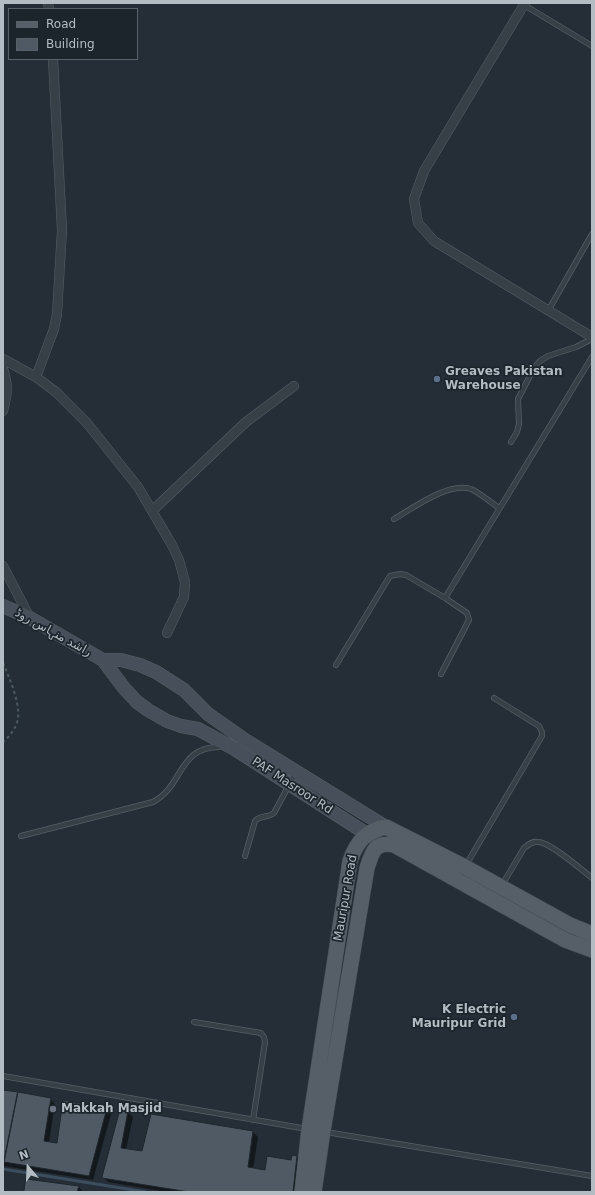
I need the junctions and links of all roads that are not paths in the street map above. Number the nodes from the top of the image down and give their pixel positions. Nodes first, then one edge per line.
1 (525, 4) edge
2 (592, 46) edge
3 (53, 60) edge
4 (592, 234) edge
5 (548, 311) junction
6 (592, 338) edge
7 (592, 358) edge
8 (3, 359) edge
9 (3, 369) edge
10 (36, 377) junction
11 (294, 386) dead end
12 (3, 411) edge
13 (511, 442) dead end
14 (499, 508) junction
15 (152, 511) junction
16 (394, 519) dead end
17 (3, 566) edge
18 (445, 598) junction
19 (3, 606) edge
20 (30, 618) junction
21 (167, 633) dead end
22 (102, 660) junction
23 (336, 664) dead end
24 (441, 674) dead end
25 (494, 698) dead end
26 (208, 714) joint
27 (198, 728) joint
28 (233, 748) junction
29 (296, 772) junction
30 (289, 784) junction
31 (386, 828) junction
32 (367, 834) junction
33 (21, 836) dead end
34 (386, 843) junction
35 (245, 856) dead end
36 (465, 867) junction
37 (592, 878) edge
38 (501, 886) junction
39 (592, 934) edge
40 (592, 950) edge
41 (194, 1022) dead end
42 (3, 1076) edge
43 (253, 1120) junction
44 (316, 1130) junction
45 (592, 1176) edge
46 (302, 1192) edge
47 (314, 1192) edge

1 - 2 lane
1 - 5 street
3 - 10 street
4 - 5 lane
5 - 6 street
6 - 13 lane
7 - 14 lane
8 - 10 street
9 - 12 street
10 - 15 street
11 - 15 street
14 - 16 lane
14 - 18 lane
15 - 21 street
17 - 20 street
18 - 23 lane
18 - 24 lane
19 - 20 main road, راشد منہاس روڈ
20 - 22 main road, راشد منہاس روڈ
22 - 26 main road, راشد منہاس روڈ
22 - 27 main road, راشد منہاس روڈ
25 - 36 lane
26 - 29 main road, PAF Masroor Rd
27 - 28 main road, PAF Masroor Rd
28 - 30 main road, PAF Masroor Rd
28 - 33 lane
29 - 30 lane
29 - 31 main road, PAF Masroor Rd
30 - 32 main road, PAF Masroor Rd
30 - 35 lane
31 - 32 main road
31 - 36 main road
32 - 34 main road, PAF Masroor Rd
32 - 44 main road, Mauripur Road
34 - 40 main road
34 - 44 main road, Mauripur Road
36 - 38 main road
37 - 38 lane
38 - 39 main road
41 - 43 lane
42 - 43 lane
43 - 44 lane
44 - 45 lane
44 - 46 main road, Mauripur Road
44 - 47 main road, Mauripur Road

